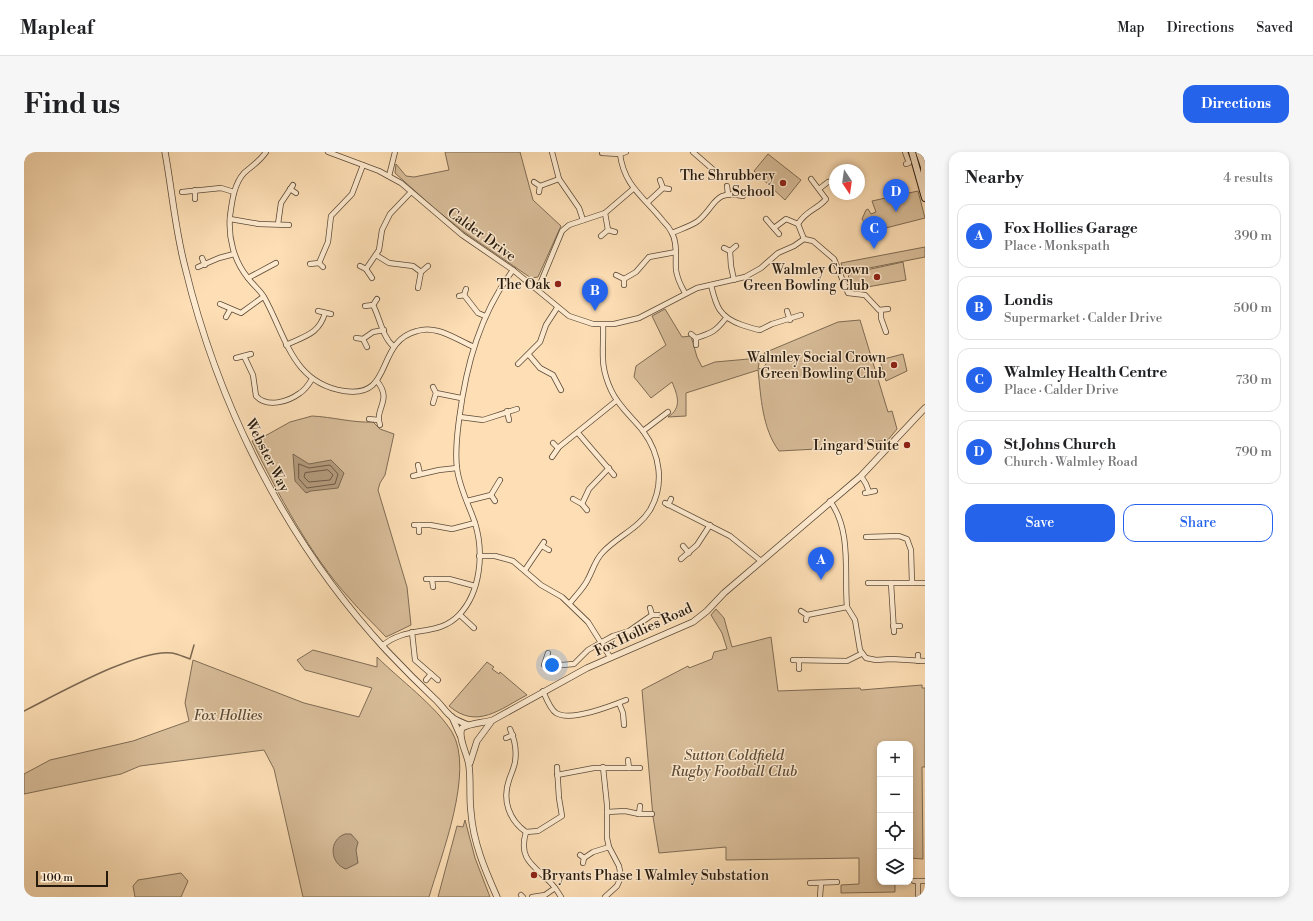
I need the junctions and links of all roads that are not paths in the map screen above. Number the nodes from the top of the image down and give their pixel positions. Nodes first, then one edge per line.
1 (164, 152) edge
2 (266, 152) edge
3 (328, 152) edge
4 (395, 152) edge
5 (552, 152) edge
6 (601, 152) edge
7 (626, 152) edge
8 (693, 152) edge
9 (905, 152) edge
10 (912, 152) edge
11 (919, 152) edge
12 (620, 154) junction
13 (598, 158) dead end
14 (906, 164) dead end
15 (363, 165) junction
16 (717, 173) dead end
17 (390, 176) junction
18 (559, 179) junction
19 (811, 179) dead end
20 (660, 180) dead end
21 (534, 182) dead end
22 (828, 182) dead end
23 (727, 186) dead end
24 (663, 188) junction
25 (633, 189) junction
26 (669, 189) dead end
27 (819, 189) junction
28 (195, 190) junction
29 (182, 192) dead end
30 (234, 192) junction
31 (411, 192) junction
32 (296, 193) dead end
33 (728, 194) junction
34 (743, 196) dead end
35 (925, 196) edge
36 (196, 199) dead end
37 (648, 202) junction
38 (605, 213) junction
39 (230, 219) junction
40 (766, 219) dead end
41 (583, 220) junction
42 (278, 224) junction
43 (798, 224) junction
44 (289, 225) dead end
45 (774, 228) junction
46 (608, 230) junction
47 (614, 232) dead end
48 (672, 233) junction
49 (779, 234) dead end
50 (601, 236) dead end
51 (804, 239) junction
52 (736, 246) dead end
53 (724, 248) dead end
54 (730, 251) junction
55 (676, 252) junction
56 (234, 254) junction
57 (376, 255) junction
58 (202, 258) dead end
59 (319, 263) junction
60 (310, 264) dead end
61 (205, 265) junction
62 (360, 266) dead end
63 (428, 266) dead end
64 (198, 267) dead end
65 (323, 267) dead end
66 (366, 269) junction
67 (513, 270) junction
68 (421, 272) junction
69 (275, 273) dead end
70 (616, 275) dead end
71 (248, 278) junction
72 (372, 278) dead end
73 (624, 278) junction
74 (734, 280) junction
75 (711, 284) junction
76 (624, 285) dead end
77 (418, 288) dead end
78 (466, 289) dead end
79 (538, 289) junction
80 (685, 293) junction
81 (263, 297) junction
82 (377, 299) dead end
83 (220, 304) dead end
84 (373, 305) junction
85 (365, 306) dead end
86 (557, 308) junction
87 (888, 309) dead end
88 (230, 310) junction
89 (318, 311) dead end
90 (787, 311) dead end
91 (881, 311) junction
92 (325, 313) junction
93 (331, 314) dead end
94 (801, 315) dead end
95 (226, 316) dead end
96 (484, 316) junction
97 (726, 318) junction
98 (790, 320) junction
99 (603, 325) junction
100 (384, 330) junction
101 (886, 332) dead end
102 (691, 334) dead end
103 (356, 338) dead end
104 (696, 338) junction
105 (364, 339) junction
106 (286, 345) junction
107 (696, 345) dead end
108 (393, 346) junction
109 (367, 347) dead end
110 (474, 347) junction
111 (251, 354) dead end
112 (529, 355) junction
113 (244, 356) junction
114 (236, 358) dead end
115 (518, 364) dead end
116 (312, 379) junction
117 (377, 381) junction
118 (433, 387) dead end
119 (561, 390) dead end
120 (436, 393) junction
121 (462, 398) junction
122 (616, 401) junction
123 (433, 403) dead end
124 (925, 408) edge
125 (517, 409) dead end
126 (507, 412) junction
127 (668, 412) dead end
128 (460, 417) junction
129 (663, 417) junction
130 (369, 419) dead end
131 (378, 420) junction
132 (510, 420) dead end
133 (665, 422) dead end
134 (380, 425) dead end
135 (643, 431) junction
136 (578, 432) junction
137 (553, 442) dead end
138 (558, 448) junction
139 (552, 456) dead end
140 (418, 465) dead end
141 (457, 468) junction
142 (609, 468) junction
143 (420, 474) junction
144 (614, 475) dead end
145 (413, 476) dead end
146 (860, 476) junction
147 (500, 480) dead end
148 (875, 491) dead end
149 (491, 495) junction
150 (573, 499) dead end
151 (671, 499) dead end
152 (466, 501) junction
153 (495, 501) dead end
154 (830, 501) junction
155 (582, 504) junction
156 (587, 510) dead end
157 (475, 523) junction
158 (710, 525) junction
159 (419, 532) dead end
160 (866, 537) dead end
161 (872, 537) junction
162 (872, 543) dead end
163 (683, 546) dead end
164 (549, 550) dead end
165 (689, 553) junction
166 (479, 556) junction
167 (680, 559) dead end
168 (761, 561) junction
169 (525, 570) junction
170 (426, 579) dead end
171 (432, 579) junction
172 (868, 583) dead end
173 (874, 583) junction
174 (912, 583) junction
175 (925, 583) edge
176 (891, 584) junction
177 (433, 586) dead end
178 (475, 586) junction
179 (874, 589) dead end
180 (570, 603) junction
181 (847, 607) junction
182 (650, 608) dead end
183 (801, 611) dead end
184 (460, 614) junction
185 (652, 614) junction
186 (807, 614) junction
187 (658, 615) dead end
188 (806, 620) dead end
189 (893, 626) junction
190 (900, 626) dead end
191 (474, 628) dead end
192 (412, 632) junction
193 (894, 632) dead end
194 (602, 642) junction
195 (382, 646) junction
196 (548, 653) dead end
197 (861, 654) junction
198 (918, 655) dead end
199 (610, 657) junction
200 (792, 660) dead end
201 (799, 660) junction
202 (918, 661) junction
203 (925, 661) edge
204 (799, 669) dead end
205 (431, 674) junction
206 (426, 680) dead end
207 (438, 680) dead end
208 (542, 691) junction
209 (626, 700) dead end
210 (620, 703) junction
211 (452, 717) junction
212 (493, 720) junction
213 (470, 725) junction
214 (624, 725) dead end
215 (510, 728) dead end
216 (513, 735) junction
217 (506, 738) dead end
218 (461, 739) junction
219 (478, 739) junction
220 (628, 760) dead end
221 (469, 766) junction
222 (603, 767) junction
223 (557, 768) dead end
224 (629, 768) junction
225 (640, 768) dead end
226 (557, 775) junction
227 (640, 806) dead end
228 (607, 812) junction
229 (639, 814) junction
230 (652, 814) dead end
231 (526, 832) junction
232 (609, 847) junction
233 (583, 863) dead end
234 (925, 881) edge
235 (837, 882) dead end
236 (810, 883) dead end
237 (821, 883) junction
238 (555, 888) junction
239 (497, 897) edge
240 (532, 897) edge
241 (561, 897) edge
242 (605, 897) edge
243 (820, 897) edge
244 (918, 897) edge

1 - 195 street, Webster Way
2 - 30 street
3 - 15 street, Calder Drive
4 - 17 street
5 - 18 street
6 - 12 street
6 - 13 street
7 - 12 street
8 - 16 street
9 - 14 street
10 - 35 main road
11 - 35 main road
12 - 25 street
15 - 17 street, Calder Drive
15 - 59 street
17 - 31 street, Calder Drive
18 - 21 street
18 - 41 street
19 - 27 street
20 - 24 street
22 - 27 street
23 - 33 street
24 - 26 street
24 - 37 street
25 - 37 street
25 - 38 street
27 - 43 street
28 - 29 street
28 - 30 street
28 - 36 street
30 - 39 street
31 - 57 street
31 - 67 street, Calder Drive
32 - 42 street
33 - 34 street
33 - 48 street
37 - 48 street
38 - 41 street
38 - 46 street
39 - 42 street
39 - 56 street
40 - 45 street
41 - 79 street
42 - 44 street
43 - 45 street
43 - 51 street
45 - 49 street
46 - 47 street
46 - 50 street
48 - 55 street
51 - 74 street, Calder Drive
51 - 91 street
52 - 54 street
53 - 54 street
54 - 74 street
55 - 73 street
55 - 80 street
56 - 61 street
56 - 71 street
57 - 66 street
57 - 68 street
58 - 61 street
59 - 60 street
59 - 65 street
61 - 64 street
62 - 66 street
63 - 68 street
66 - 72 street
67 - 79 street, Calder Drive
67 - 96 street
68 - 77 street
69 - 71 street
70 - 73 street
71 - 81 street
73 - 76 street
74 - 75 street, Calder Drive
75 - 80 street, Calder Drive
75 - 97 street
78 - 96 street
79 - 86 street, Calder Drive
80 - 99 street, Calder Drive
81 - 88 street
81 - 106 street
82 - 84 street
83 - 88 street
84 - 85 street
84 - 100 street
86 - 99 street, Calder Drive
86 - 112 street
87 - 91 street
88 - 95 street
89 - 92 street
90 - 98 street
91 - 101 street
92 - 93 street
92 - 106 street
94 - 98 street
96 - 110 street
97 - 98 street
97 - 104 street
99 - 122 street
100 - 105 street
100 - 108 street
102 - 104 street
103 - 105 street
104 - 107 street
105 - 109 street
106 - 116 street
108 - 110 street
108 - 117 street
110 - 121 street
111 - 113 street
112 - 115 street
112 - 119 street
113 - 114 street
113 - 116 street
116 - 117 street
117 - 131 street
118 - 120 street
120 - 121 street
120 - 123 street
121 - 128 street
122 - 135 street
122 - 136 street
124 - 146 street, Fox Hollies Road
125 - 126 street
126 - 128 street
126 - 132 street
127 - 129 street
128 - 141 street
129 - 133 street
129 - 135 street
130 - 131 street
131 - 134 street
135 - 180 street
136 - 138 street
136 - 142 street
137 - 138 street
138 - 139 street
140 - 143 street
141 - 143 street
141 - 152 street
142 - 144 street
142 - 155 street
143 - 145 street
146 - 148 street
146 - 154 street, Fox Hollies Road
147 - 149 street
149 - 152 street
149 - 153 street
150 - 155 street
151 - 158 street
152 - 157 street
154 - 168 street, Fox Hollies Road
154 - 181 street
155 - 156 street
157 - 159 street
157 - 166 street
158 - 165 street
158 - 168 street
160 - 161 street
161 - 162 street
161 - 174 street
163 - 165 street
164 - 169 street
165 - 167 street
166 - 169 street
166 - 178 street
168 - 199 street, Fox Hollies Road
169 - 180 street
170 - 171 street
171 - 177 street
171 - 178 street
172 - 173 street
173 - 176 street
173 - 179 street
174 - 175 street
174 - 176 street
176 - 189 street
178 - 184 street
180 - 194 street
181 - 186 street
181 - 197 street
182 - 185 street
183 - 186 street
184 - 191 street
184 - 192 street
185 - 187 street
185 - 194 street
186 - 188 street
189 - 190 street
189 - 193 street
192 - 195 street
192 - 205 street
194 - 196 street
194 - 199 street
195 - 211 street, Webster Way
197 - 201 street
197 - 202 street
198 - 202 street
199 - 208 street, Fox Hollies Road
200 - 201 street
201 - 204 street
202 - 203 street
205 - 206 street
205 - 207 street
208 - 210 street
208 - 212 street, Fox Hollies Road
209 - 210 street
210 - 214 street
211 - 213 street, Webster Way
211 - 218 street, Webster Way
212 - 213 street, Fox Hollies Road
212 - 219 street, Fox Hollies Road
213 - 218 street
213 - 219 street
215 - 216 street
216 - 217 street
216 - 231 street
218 - 219 street
218 - 221 street, Webster Way
219 - 221 street
220 - 224 street
221 - 239 street
222 - 224 street
222 - 226 street
222 - 228 street
223 - 226 street
224 - 225 street
226 - 231 street
227 - 229 street
228 - 229 street
228 - 232 street
229 - 230 street
231 - 238 street
232 - 233 street
232 - 242 street
234 - 244 street
235 - 237 street
236 - 237 street
237 - 243 street
238 - 240 street
238 - 241 street

